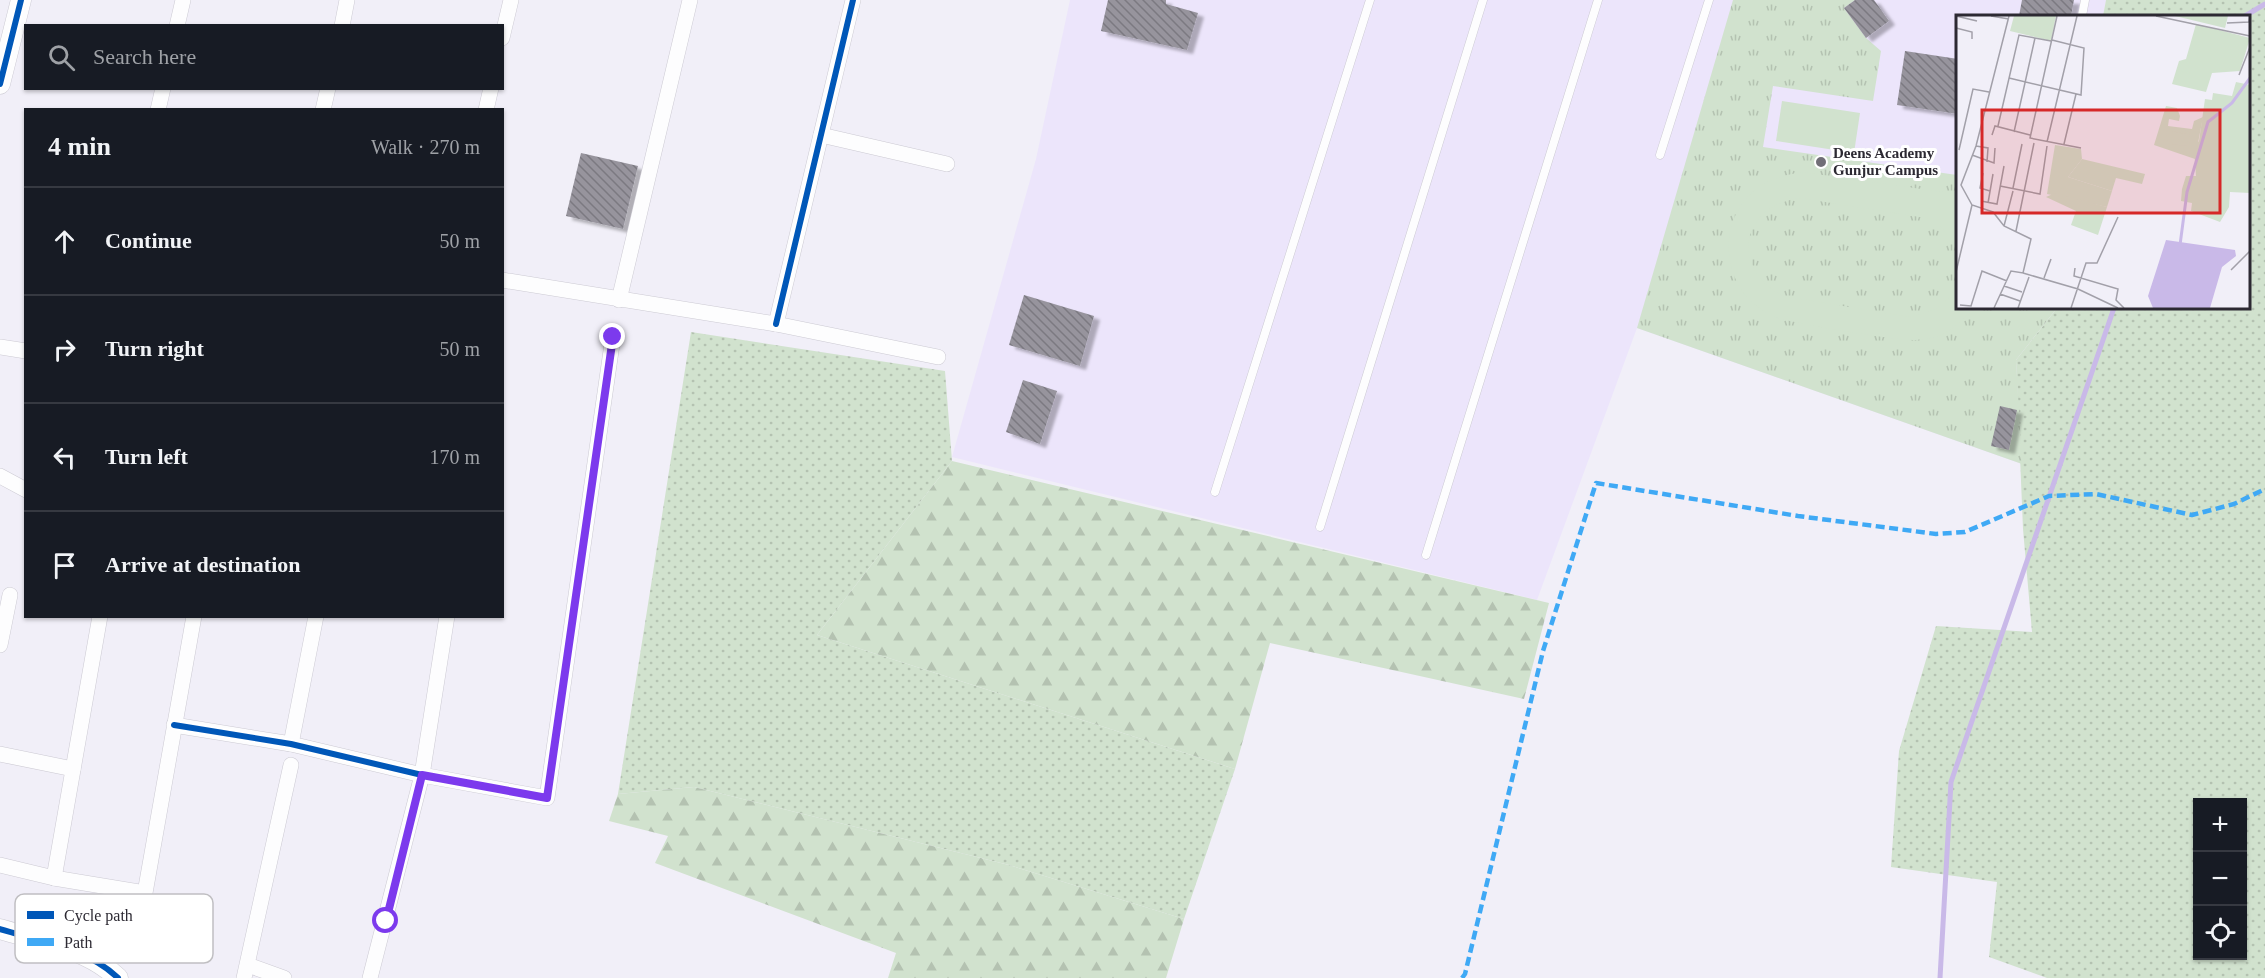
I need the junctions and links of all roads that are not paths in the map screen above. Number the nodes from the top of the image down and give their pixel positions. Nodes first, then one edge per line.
1 (21, 0) edge
2 (183, 0) edge
3 (347, 0) edge
4 (511, 0) edge
5 (690, 0) edge
6 (853, 0) edge
7 (1370, 0) edge
8 (1483, 0) edge
9 (1598, 0) edge
10 (1708, 0) edge
11 (2085, 0) edge
12 (2082, 15) edge
13 (177, 24) edge
14 (342, 24) edge
15 (504, 30) edge
16 (0, 84) edge
17 (163, 90) edge
18 (328, 90) edge
19 (491, 90) edge
20 (158, 108) edge
21 (323, 108) edge
22 (486, 108) edge
23 (821, 135) junction
24 (1660, 155) dead end
25 (947, 164) dead end
26 (504, 280) edge
27 (619, 300) junction
28 (776, 324) junction
29 (613, 337) dead end
30 (0, 347) edge
31 (24, 351) edge
32 (938, 357) dead end
33 (0, 476) edge
34 (24, 489) edge
35 (1215, 492) dead end
36 (1320, 527) dead end
37 (1426, 555) dead end
38 (10, 594) dead end
39 (100, 618) edge
40 (194, 618) edge
41 (316, 618) edge
42 (447, 618) edge
43 (0, 645) edge
44 (174, 725) junction
45 (291, 744) junction
46 (0, 754) edge
47 (291, 765) dead end
48 (73, 769) junction
49 (422, 775) junction
50 (0, 865) edge
51 (54, 878) junction
52 (117, 888) junction
53 (115, 894) edge
54 (0, 929) edge
55 (15, 934) edge
56 (98, 963) edge
57 (246, 971) edge
58 (118, 978) edge
59 (284, 978) edge
60 (370, 978) edge

1 - 16 street
2 - 13 street
3 - 14 street
4 - 15 street
5 - 27 street
6 - 23 street
7 - 35 lane
8 - 36 lane
9 - 37 lane
10 - 24 lane
11 - 12 lane
17 - 20 street
18 - 21 street
19 - 22 street
23 - 25 street
23 - 28 street
26 - 27 street
27 - 28 street
28 - 32 street
29 - 49 street
30 - 31 street
33 - 34 street
38 - 43 street
39 - 48 street
40 - 44 street
41 - 45 street
42 - 49 street
44 - 45 street
44 - 52 street
45 - 49 street
46 - 48 street
47 - 57 street
48 - 51 street
49 - 60 street
50 - 51 street
51 - 52 street
52 - 53 lane
54 - 55 street
56 - 58 street
57 - 59 street

